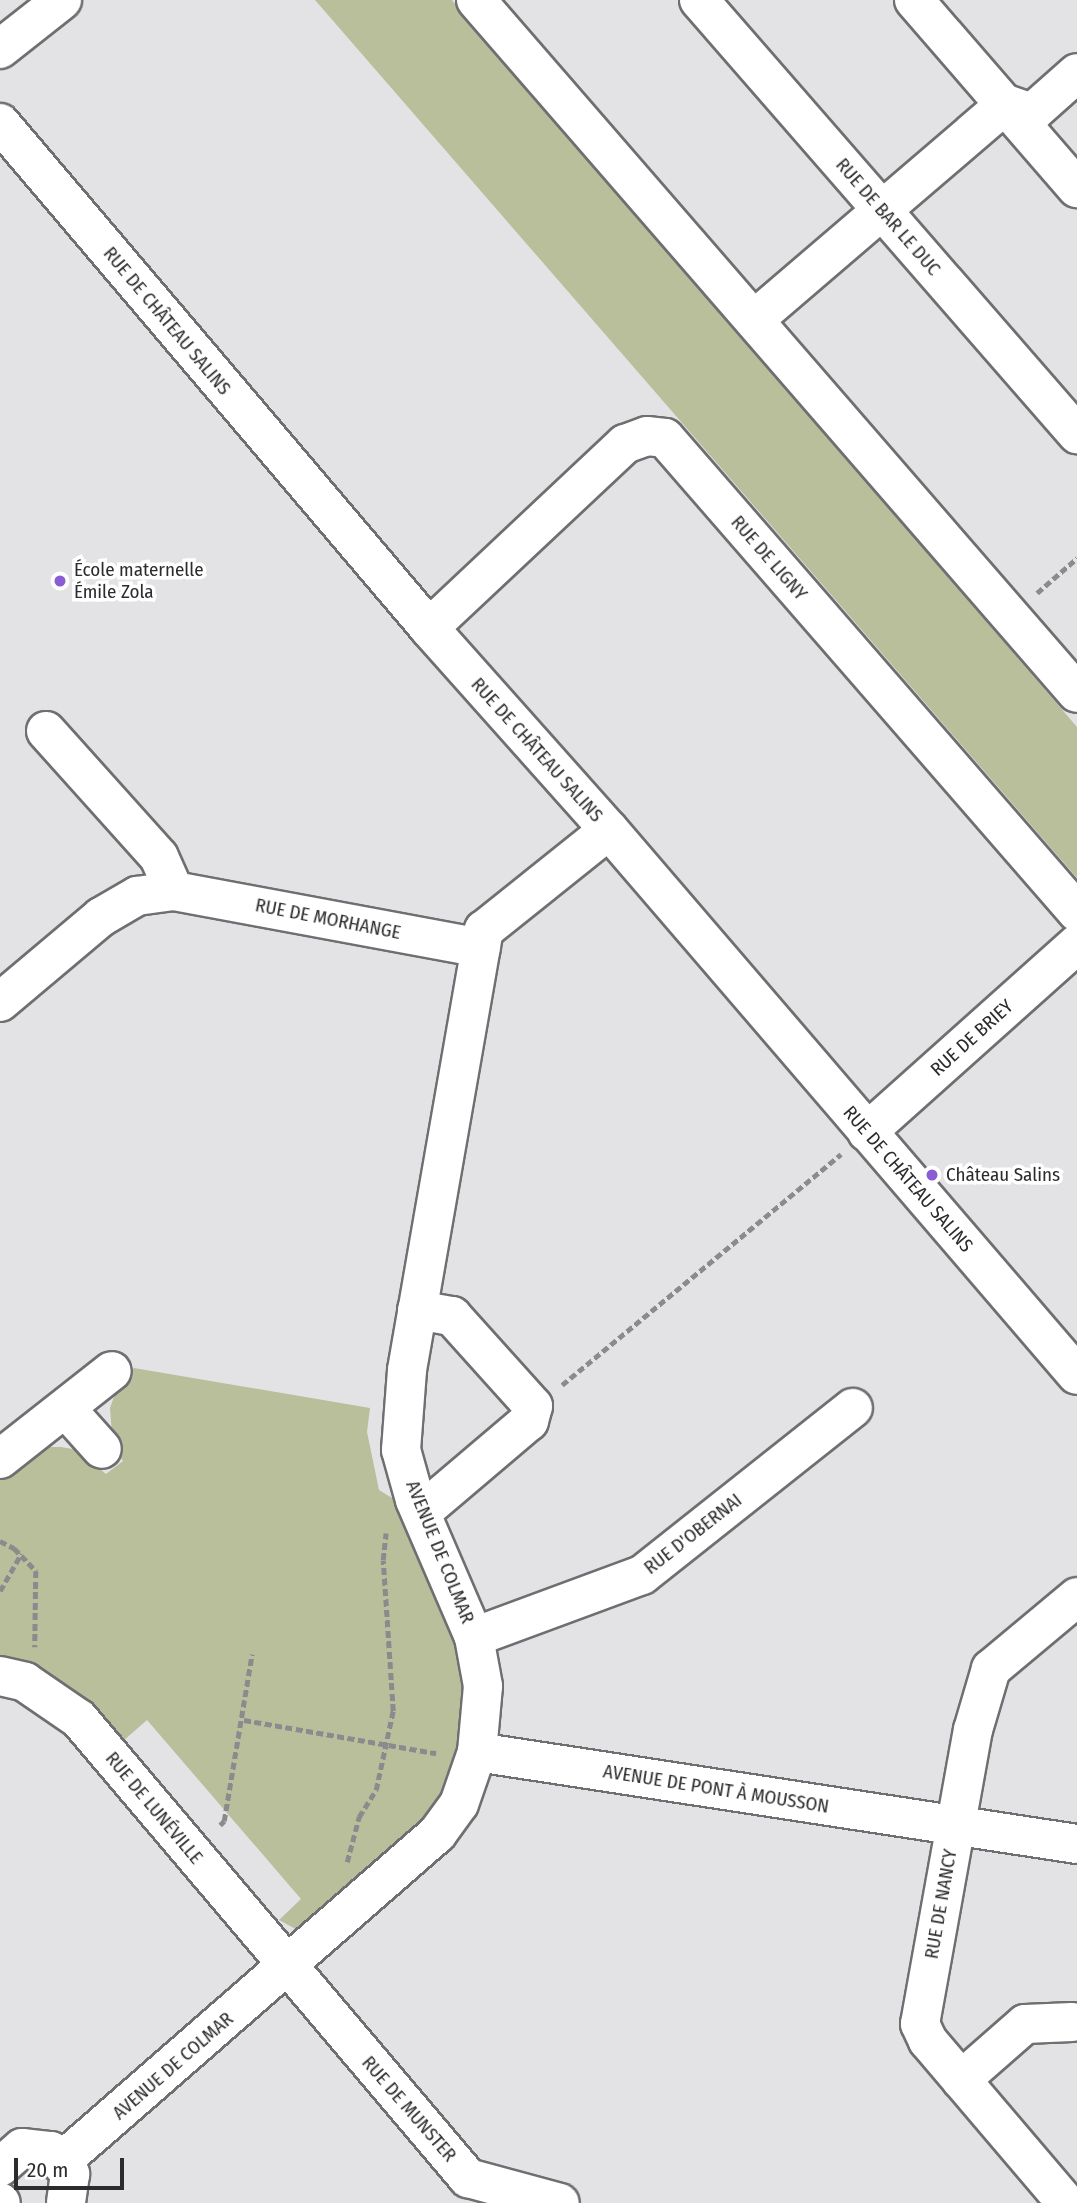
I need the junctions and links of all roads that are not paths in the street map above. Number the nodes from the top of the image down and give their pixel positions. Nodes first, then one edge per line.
1 (62, 0) edge
2 (699, 0) edge
3 (914, 0) edge
4 (487, 4) edge
5 (0, 49) edge
6 (1077, 73) edge
7 (1006, 104) junction
8 (0, 123) edge
9 (1077, 188) edge
10 (881, 208) junction
11 (755, 319) junction
12 (1077, 434) edge
13 (429, 628) junction
14 (1077, 693) edge
15 (46, 731) dead end
16 (609, 830) junction
17 (174, 891) junction
18 (1077, 912) edge
19 (1077, 944) edge
20 (481, 948) junction
21 (0, 1002) edge
22 (867, 1132) junction
23 (417, 1310) junction
24 (112, 1371) dead end
25 (1077, 1375) edge
26 (853, 1408) dead end
27 (67, 1410) junction
28 (102, 1449) dead end
29 (0, 1459) edge
30 (423, 1511) junction
31 (1077, 1597) edge
32 (474, 1637) junction
33 (8, 1677) edge
34 (477, 1752) junction
35 (955, 1826) junction
36 (1077, 1844) edge
37 (286, 1969) junction
38 (1072, 2022) dead end
39 (961, 2080) junction
40 (3, 2156) edge
41 (62, 2161) junction
42 (66, 2203) edge
43 (560, 2203) edge
44 (1066, 2203) edge

1 - 5 street
2 - 10 street, RUE DE BAR LE DUC
3 - 7 street
4 - 11 street
6 - 7 street
7 - 9 street
7 - 10 street
8 - 13 street, RUE DE CHÂTEAU SALINS
10 - 11 street
10 - 12 street, RUE DE BAR LE DUC
11 - 14 street
13 - 16 street, RUE DE CHÂTEAU SALINS
13 - 18 street, RUE DE LIGNY
15 - 17 street
16 - 20 street, AVENUE DE COLMAR
16 - 22 street, RUE DE CHÂTEAU SALINS
17 - 20 street, RUE DE MORHANGE
17 - 21 street, RUE DE MORHANGE
19 - 22 street, RUE DE BRIEY
20 - 23 street, AVENUE DE COLMAR
22 - 25 street, RUE DE CHÂTEAU SALINS
23 - 30 street, AVENUE DE COLMAR
23 - 30 street
24 - 27 street
26 - 32 street, RUE D'OBERNAI
27 - 28 street
27 - 29 street
30 - 32 street, AVENUE DE COLMAR
31 - 35 street, RUE DE NANCY
32 - 34 street, AVENUE DE COLMAR
33 - 37 street, RUE DE LUNÉVILLE
34 - 35 street, AVENUE DE PONT À MOUSSON
34 - 37 street, AVENUE DE COLMAR
35 - 36 street, AVENUE DE PONT À MOUSSON
35 - 39 street, RUE DE NANCY
37 - 41 street, AVENUE DE COLMAR
37 - 43 street, RUE DE MUNSTER
38 - 39 street
39 - 44 street, RUE DE NANCY
40 - 41 street
41 - 42 street

